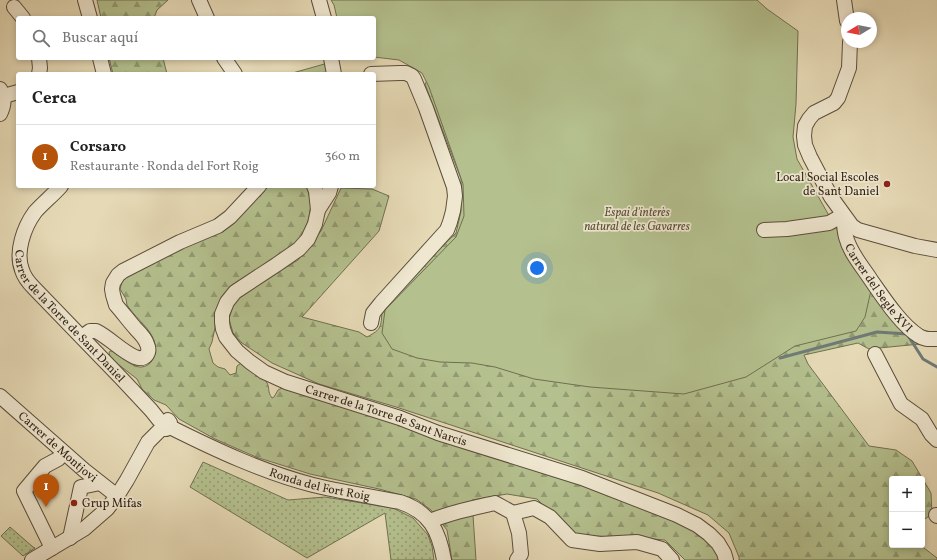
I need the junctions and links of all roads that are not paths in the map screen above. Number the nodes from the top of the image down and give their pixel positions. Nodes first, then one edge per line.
1 (85, 0) edge
2 (199, 0) edge
3 (319, 0) edge
4 (844, 0) edge
5 (14, 7) dead end
6 (846, 12) edge
7 (21, 16) edge
8 (89, 16) edge
9 (205, 16) edge
10 (323, 16) edge
11 (850, 48) edge
12 (38, 60) edge
13 (100, 60) edge
14 (225, 60) edge
15 (331, 60) edge
16 (39, 72) edge
17 (104, 72) edge
18 (234, 72) edge
19 (334, 72) edge
20 (376, 74) edge
21 (2, 92) edge
22 (16, 92) edge
23 (0, 114) edge
24 (59, 188) edge
25 (257, 188) edge
26 (315, 188) edge
27 (330, 188) edge
28 (318, 210) junction
29 (844, 216) junction
30 (764, 230) dead end
31 (937, 250) edge
32 (371, 323) dead end
33 (82, 337) junction
34 (937, 339) edge
35 (875, 354) dead end
36 (0, 396) edge
37 (163, 425) junction
38 (937, 440) edge
39 (64, 453) junction
40 (100, 483) junction
41 (117, 496) junction
42 (513, 513) junction
43 (430, 521) junction
44 (70, 538) junction
45 (52, 548) junction
46 (32, 560) edge
47 (444, 560) edge
48 (517, 560) edge
49 (672, 560) edge
50 (726, 560) edge

1 - 8 street
2 - 9 street
3 - 10 street
4 - 6 street
5 - 7 street
11 - 29 street
12 - 16 street
13 - 17 street
14 - 18 street
15 - 19 street
20 - 32 street
21 - 22 street
21 - 23 street
24 - 33 street, Carrer de la Torre de Sant Daniel
25 - 33 street
26 - 28 street, Carrer de la Torre de Sant Narcís
27 - 28 street
28 - 50 street, Carrer de la Torre de Sant Narcís
29 - 30 street
29 - 31 street
29 - 34 street, Carrer del Segle XVI
33 - 37 street, Carrer de la Torre de Sant Daniel
35 - 38 street
36 - 39 street, Carrer de Montjovi
37 - 41 street
37 - 43 street, Ronda del Fort Roig
39 - 40 street, Carrer de Montjovi
39 - 45 street
40 - 41 street, Carrer de Montjovi
40 - 44 street
41 - 44 street
42 - 43 street
42 - 48 street
42 - 49 street
43 - 47 street, Ronda del Fort Roig
44 - 45 street
45 - 46 street

